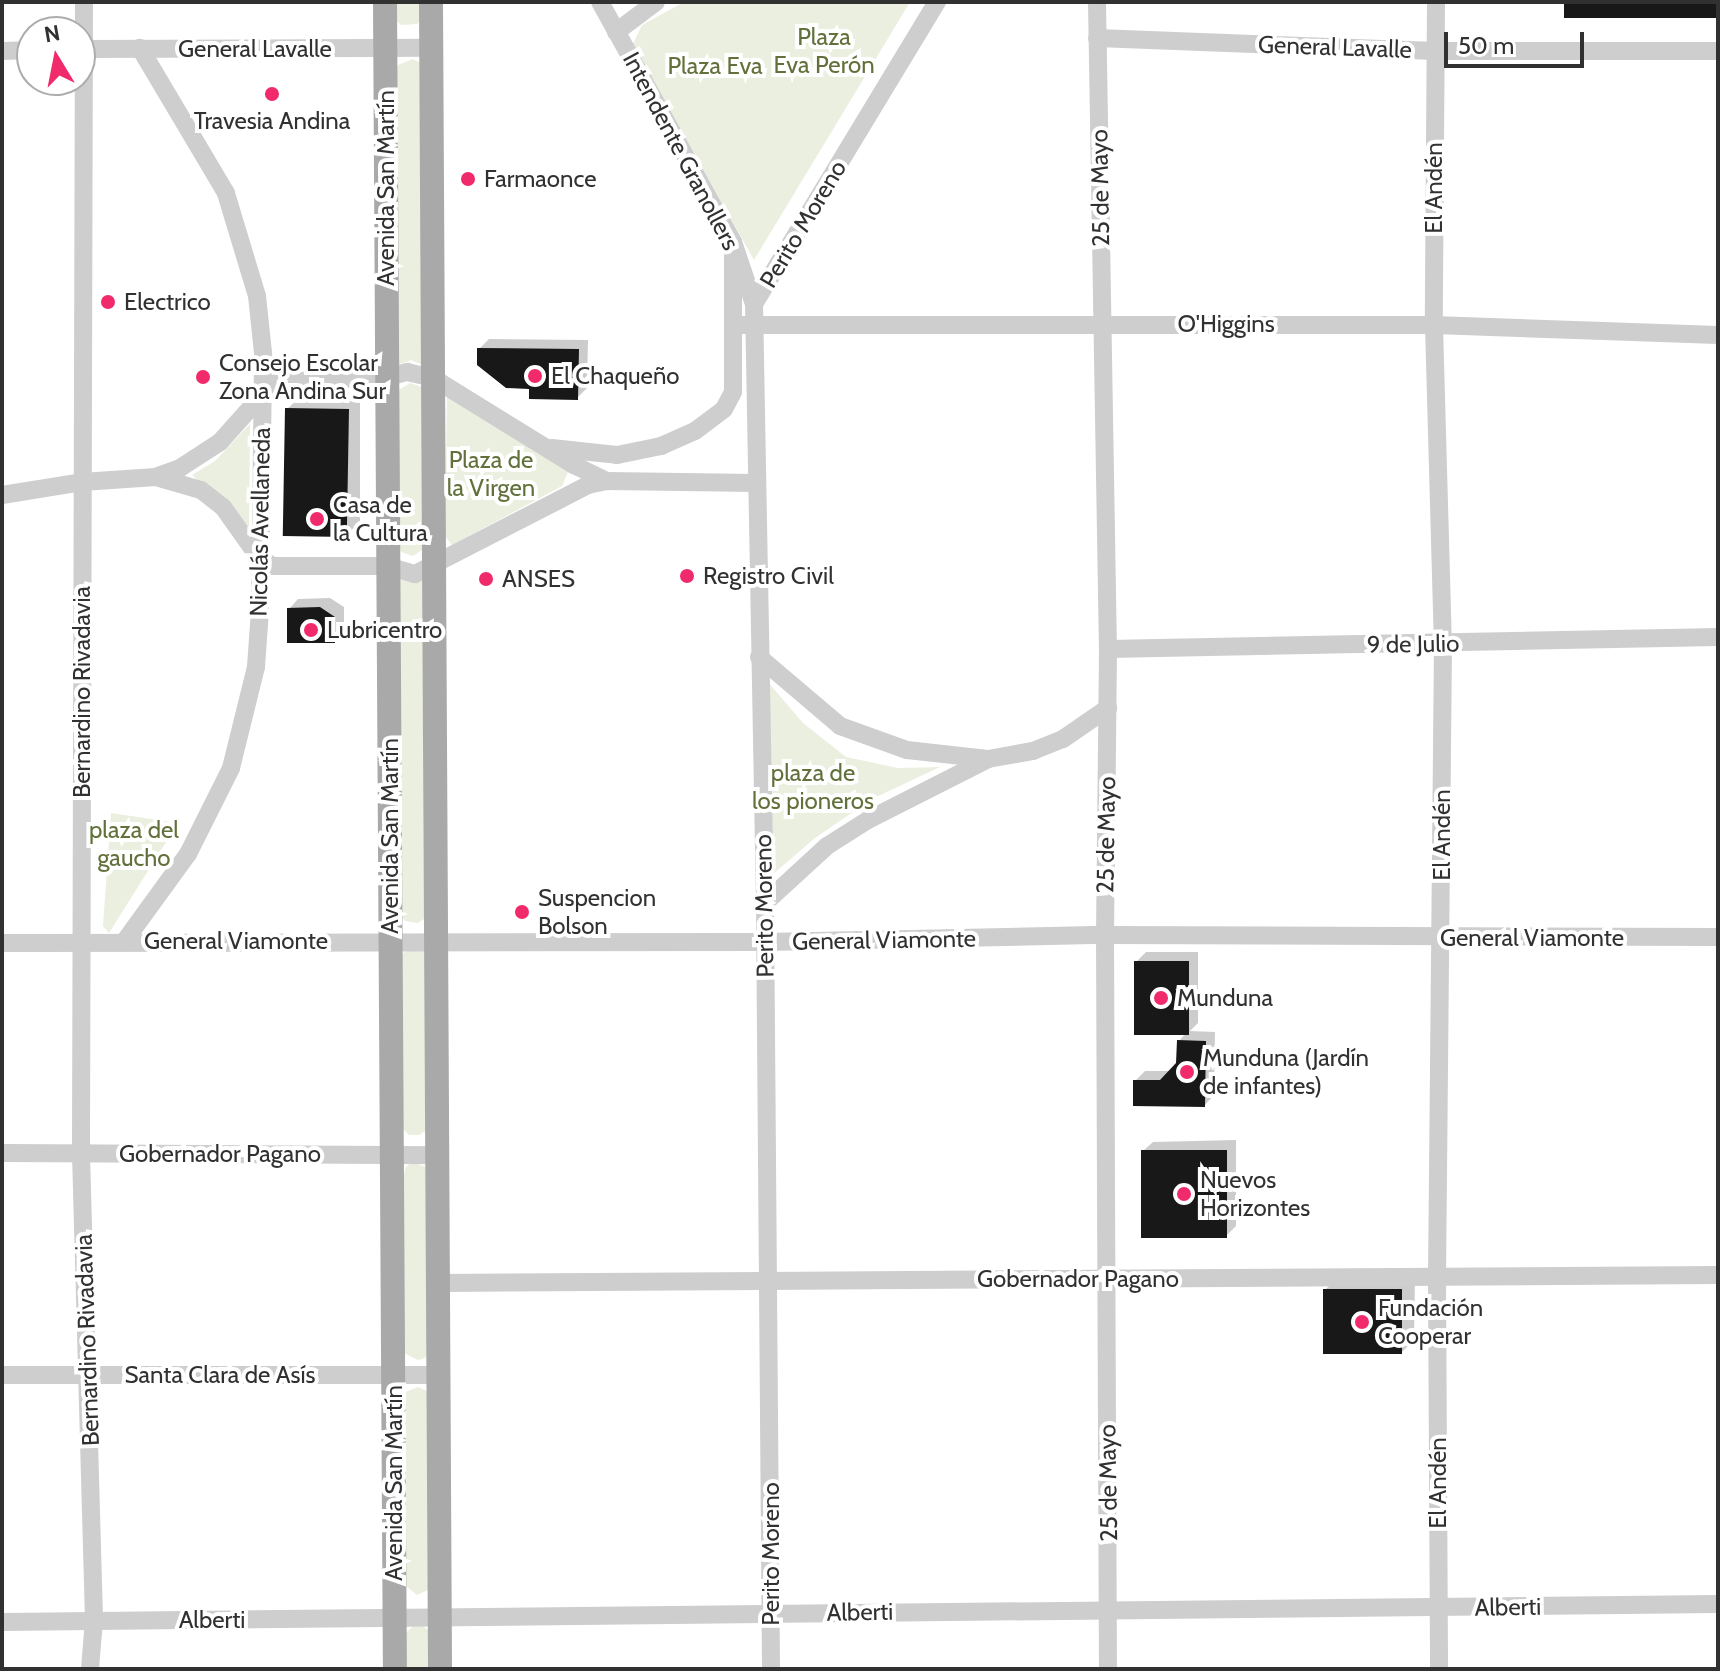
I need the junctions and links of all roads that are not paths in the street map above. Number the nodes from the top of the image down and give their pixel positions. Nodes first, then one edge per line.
1 (385, 2) edge
2 (431, 2) edge
3 (600, 2) edge
4 (656, 2) edge
5 (937, 2) edge
6 (1097, 2) edge
7 (1436, 2) edge
8 (616, 32) junction
9 (1097, 38) junction
10 (140, 48) junction
11 (431, 48) junction
12 (96, 49) edge
13 (385, 49) junction
14 (1435, 51) junction
15 (1718, 51) edge
16 (82, 96) edge
17 (733, 242) junction
18 (754, 304) junction
19 (1102, 323) junction
20 (733, 325) junction
21 (756, 325) junction
22 (1434, 325) junction
23 (1718, 335) edge
24 (388, 377) junction
25 (433, 378) junction
26 (262, 395) junction
27 (546, 448) junction
28 (156, 477) junction
29 (607, 481) junction
30 (82, 482) junction
31 (757, 483) junction
32 (2, 495) edge
33 (260, 559) junction
34 (388, 566) junction
35 (434, 567) junction
36 (1718, 637) edge
37 (1443, 643) junction
38 (1108, 649) junction
39 (759, 657) junction
40 (1108, 708) junction
41 (988, 759) junction
42 (765, 903) junction
43 (1105, 935) junction
44 (1718, 937) edge
45 (1441, 938) junction
46 (391, 940) junction
47 (436, 940) junction
48 (124, 942) junction
49 (764, 942) junction
50 (2, 943) edge
51 (81, 943) junction
52 (2, 1153) edge
53 (81, 1154) junction
54 (392, 1155) junction
55 (437, 1155) junction
56 (1718, 1275) edge
57 (1437, 1276) junction
58 (1106, 1279) junction
59 (768, 1281) junction
60 (438, 1283) junction
61 (2, 1375) edge
62 (393, 1375) junction
63 (439, 1375) junction
64 (89, 1376) junction
65 (1718, 1604) edge
66 (1439, 1608) junction
67 (1109, 1609) junction
68 (772, 1613) junction
69 (440, 1618) junction
70 (94, 1620) junction
71 (395, 1620) junction
72 (2, 1622) edge
73 (90, 1669) edge
74 (395, 1669) edge
75 (440, 1669) edge
76 (771, 1669) edge
77 (1108, 1669) edge
78 (1439, 1669) edge

1 - 13 main road, Avenida San Martín
2 - 11 main road, Avenida San Martín
3 - 8 street, Intendente Granollers
4 - 8 street
5 - 18 street, Perito Moreno
6 - 9 street, 25 de Mayo
7 - 14 street, El Andén
8 - 17 street, Intendente Granollers
9 - 14 street, General Lavalle
9 - 19 street, 25 de Mayo
10 - 12 street, General Lavalle
10 - 13 street, General Lavalle
10 - 26 street, Nicolás Avellaneda
11 - 13 street, General Lavalle
11 - 25 main road, Avenida San Martín
13 - 24 main road, Avenida San Martín
14 - 15 street, General Lavalle
14 - 22 street, El Andén
16 - 30 street, Bernardino Rivadavia
17 - 18 street, Intendente Granollers
17 - 20 street
18 - 21 street, Perito Moreno
19 - 21 street, O'Higgins
19 - 22 street, O'Higgins
19 - 38 street, 25 de Mayo
20 - 21 street, O'Higgins
20 - 27 street
21 - 31 street, Perito Moreno
22 - 23 street, O'Higgins
22 - 37 street, El Andén
24 - 25 street
24 - 26 street
24 - 34 main road, Avenida San Martín
25 - 27 street
25 - 35 main road, Avenida San Martín
26 - 28 street
26 - 33 street, Nicolás Avellaneda
27 - 29 street
28 - 30 street
28 - 33 street
29 - 31 street
29 - 35 street
30 - 32 street
30 - 51 street, Bernardino Rivadavia
31 - 39 street, Perito Moreno
33 - 34 street
33 - 48 street, Nicolás Avellaneda
34 - 35 street
34 - 46 main road, Avenida San Martín
35 - 47 main road, Avenida San Martín
36 - 37 street, 9 de Julio
37 - 38 street, 9 de Julio
37 - 45 street, El Andén
38 - 40 street, 25 de Mayo
39 - 41 street
39 - 42 street, Perito Moreno
40 - 41 street
40 - 43 street, 25 de Mayo
41 - 42 street
42 - 49 street, Perito Moreno
43 - 45 street, General Viamonte
43 - 49 street, General Viamonte
43 - 58 street, 25 de Mayo
44 - 45 street, General Viamonte
45 - 57 street, El Andén
46 - 47 street, General Viamonte
46 - 48 street, General Viamonte
46 - 54 main road, Avenida San Martín
47 - 49 street, General Viamonte
47 - 55 main road, Avenida San Martín
48 - 51 street, General Viamonte
49 - 59 street, Perito Moreno
50 - 51 street, General Viamonte
51 - 53 street, Bernardino Rivadavia
52 - 53 street, Gobernador Pagano
53 - 54 street, Gobernador Pagano
53 - 64 street, Bernardino Rivadavia
54 - 55 street, Gobernador Pagano
54 - 62 main road, Avenida San Martín
55 - 60 main road, Avenida San Martín
56 - 57 street, Gobernador Pagano
57 - 58 street, Gobernador Pagano
57 - 66 street, El Andén
58 - 59 street, Gobernador Pagano
58 - 67 street, 25 de Mayo
59 - 60 street, Gobernador Pagano
59 - 68 street, Perito Moreno
60 - 63 main road, Avenida San Martín
61 - 64 street, Santa Clara de Asís
62 - 63 street, Santa Clara de Asís
62 - 64 street, Santa Clara de Asís
62 - 71 main road, Avenida San Martín
63 - 69 main road, Avenida San Martín
64 - 70 street, Bernardino Rivadavia
65 - 66 street, Alberti
66 - 67 street, Alberti
66 - 78 street, El Andén
67 - 68 street, Alberti
67 - 77 street, 25 de Mayo
68 - 69 street, Alberti
68 - 76 street, Perito Moreno
69 - 71 street, Alberti
69 - 75 main road, Avenida San Martín
70 - 71 street, Alberti
70 - 72 street, Alberti
70 - 73 street, Bernardino Rivadavia
71 - 74 main road, Avenida San Martín

